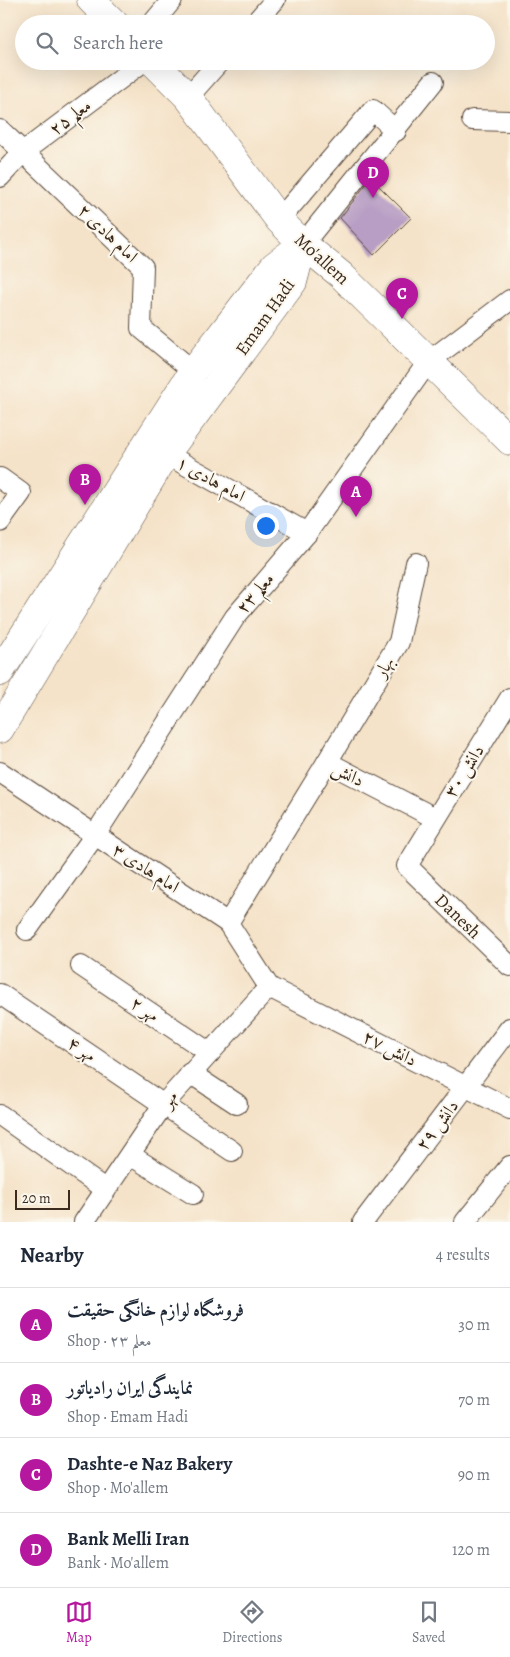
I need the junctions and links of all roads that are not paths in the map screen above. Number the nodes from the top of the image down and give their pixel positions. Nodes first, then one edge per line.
1 (91, 0) edge
2 (172, 0) edge
3 (275, 0) edge
4 (106, 15) edge
5 (160, 15) edge
6 (262, 15) edge
7 (132, 70) edge
8 (161, 70) edge
9 (212, 70) edge
10 (432, 82) dead end
11 (188, 97) junction
12 (472, 120) dead end
13 (510, 121) edge
14 (0, 130) edge
15 (396, 131) junction
16 (23, 152) junction
17 (0, 177) edge
18 (279, 220) junction
19 (303, 244) junction
20 (510, 300) edge
21 (428, 362) junction
22 (192, 371) junction
23 (510, 441) edge
24 (166, 454) junction
25 (0, 478) edge
26 (0, 522) edge
27 (307, 533) junction
28 (416, 563) dead end
29 (0, 672) edge
30 (510, 698) edge
31 (0, 729) edge
32 (327, 762) junction
33 (0, 772) edge
34 (435, 818) junction
35 (95, 835) junction
36 (228, 923) junction
37 (27, 930) dead end
38 (510, 965) edge
39 (81, 966) dead end
40 (269, 987) junction
41 (0, 994) edge
42 (510, 1028) edge
43 (210, 1053) junction
44 (190, 1073) junction
45 (466, 1087) junction
46 (237, 1104) dead end
47 (163, 1105) junction
48 (510, 1109) edge
49 (0, 1115) edge
50 (232, 1151) dead end
51 (130, 1155) junction
52 (510, 1166) edge
53 (106, 1190) junction
54 (193, 1194) dead end
55 (94, 1219) edge
56 (363, 1222) edge
57 (465, 1222) edge

1 - 4 main road
2 - 5 street
3 - 6 street
7 - 16 street, معلم ۲۵
8 - 11 main road, Mo'allem
9 - 11 street
10 - 15 street
11 - 18 main road, Mo'allem
12 - 13 street
14 - 16 street
15 - 18 street
15 - 19 street
16 - 17 street, معلم ۲۵
16 - 22 street, امام هادی ٢
18 - 19 main road, Mo'allem
19 - 21 main road, Mo'allem
19 - 22 main road, Emam Hadi
19 - 24 main road, Emam Hadi
20 - 21 street, معلم ۲۳
21 - 23 main road, Mo'allem
21 - 27 street, معلم ۲۳
22 - 29 main road, Emam Hadi
24 - 27 street, امام هادی ١
24 - 31 main road, Emam Hadi
25 - 26 street
27 - 35 street, معلم ۲۳
28 - 32 street, بهار
30 - 34 street, دانش ۳۰
32 - 34 street, دانش
32 - 36 street, دانش
33 - 35 street, امام هادی ٣
34 - 38 street, Danesh
35 - 36 street, امام هادی ٣
35 - 37 street, معلم ۲۳
36 - 40 street, امام هادی ٣
39 - 43 street, مهر ۲
40 - 43 street, مهر
40 - 45 street, دانش ۲۷
41 - 47 street, مهر ۴
42 - 45 street, دانش ٢٩
43 - 44 street, مهر
44 - 46 street
44 - 47 street, مهر
45 - 48 street, دانش ۲۷
45 - 56 street, دانش ٢٩
47 - 50 street, مهر ۴
47 - 51 street, مهر
49 - 53 street
51 - 53 street, مهر
51 - 54 street
52 - 57 street
53 - 55 street, مهر

